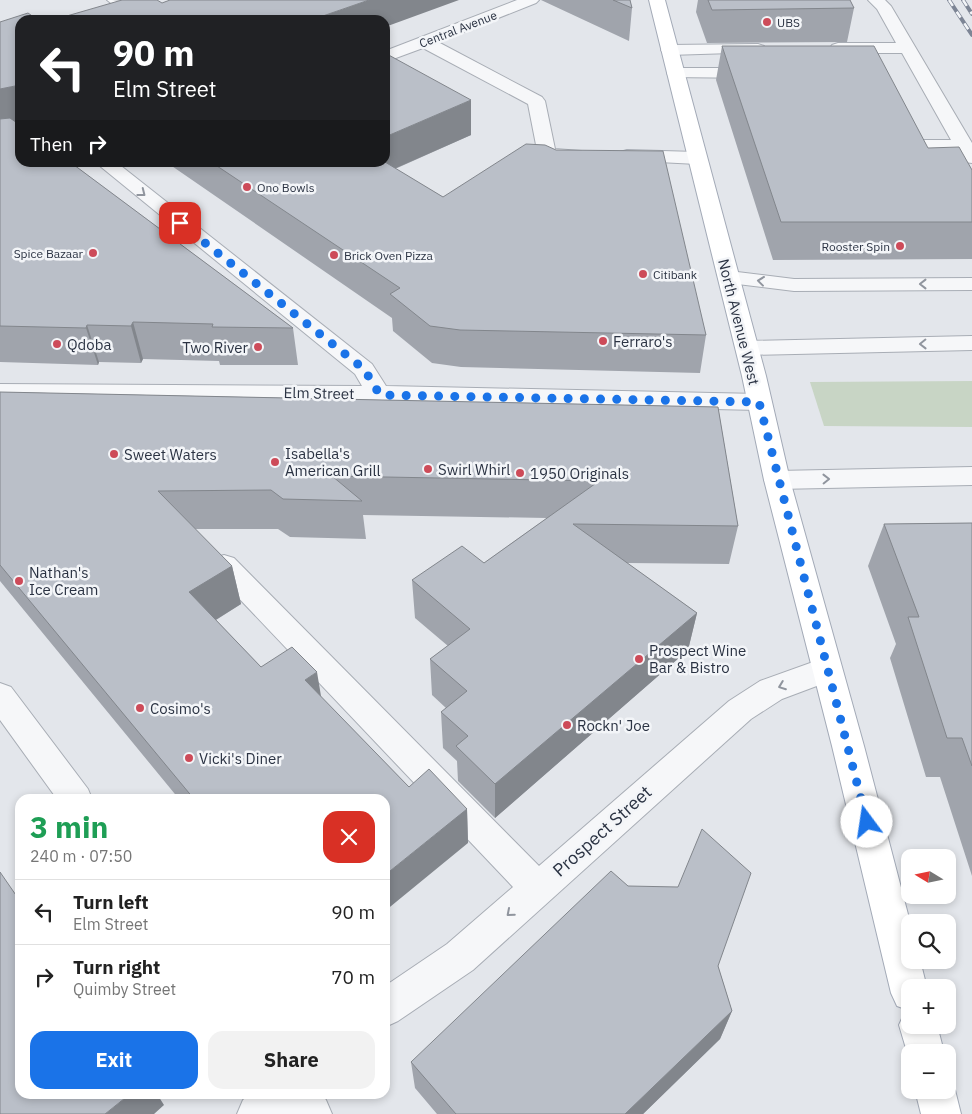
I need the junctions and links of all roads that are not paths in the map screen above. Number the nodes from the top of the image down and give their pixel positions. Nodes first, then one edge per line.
1 (114, 0) edge
2 (487, 0) edge
3 (531, 0) edge
4 (658, 0) edge
5 (876, 0) edge
6 (506, 10) junction
7 (134, 15) edge
8 (425, 42) junction
9 (818, 48) edge
10 (907, 48) junction
11 (779, 49) edge
12 (669, 50) junction
13 (390, 55) edge
14 (675, 73) junction
15 (775, 73) edge
16 (894, 113) edge
17 (968, 152) edge
18 (592, 156) edge
19 (610, 156) edge
20 (697, 158) junction
21 (110, 167) edge
22 (728, 277) junction
23 (972, 284) edge
24 (972, 343) edge
25 (747, 348) junction
26 (0, 392) edge
27 (380, 395) junction
28 (759, 402) junction
29 (972, 476) edge
30 (777, 480) junction
31 (224, 565) edge
32 (827, 669) junction
33 (0, 696) edge
34 (72, 794) edge
35 (538, 889) junction
36 (907, 979) edge
37 (390, 1005) edge
38 (274, 1099) edge
39 (300, 1099) edge
40 (936, 1099) edge
41 (257, 1114) edge
42 (312, 1114) edge
43 (940, 1114) edge

1 - 7 street
2 - 6 street
3 - 6 street, Central Avenue
4 - 12 main road, North Avenue West
5 - 10 street
6 - 8 street, Central Avenue
8 - 13 street, Central Avenue
8 - 18 street
9 - 10 street
10 - 17 street
11 - 12 street
12 - 14 main road, North Avenue West
14 - 15 street
14 - 20 main road, North Avenue West
16 - 17 street
19 - 20 street
20 - 22 main road, North Avenue West
21 -> 27 street
23 -> 22 street
22 - 25 main road, North Avenue West
24 -> 25 street
25 - 28 main road, North Avenue West
26 - 27 street, Elm Street
27 - 28 street, Elm Street
28 - 30 main road, North Avenue West
30 -> 29 street
30 - 32 main road, North Avenue West
31 - 35 street
32 -> 35 street, Prospect Street
32 - 36 main road, North Avenue West
33 - 34 street
35 -> 37 street, Prospect Street
38 - 41 street
39 - 42 street
40 - 43 main road

